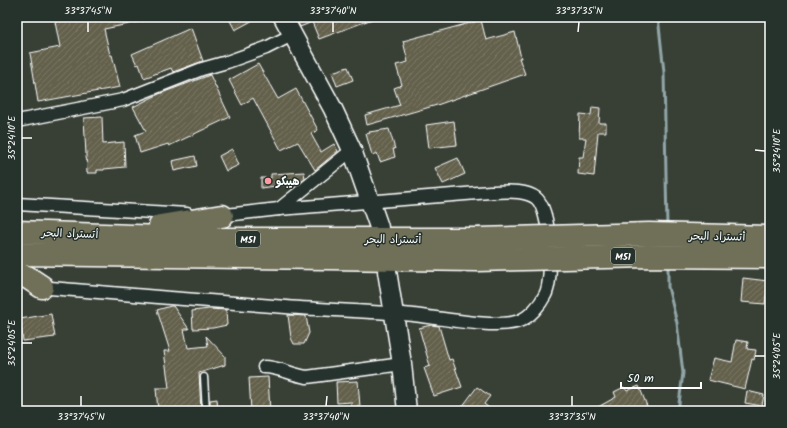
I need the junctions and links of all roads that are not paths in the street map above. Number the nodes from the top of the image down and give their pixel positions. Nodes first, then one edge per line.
1 (283, 17) edge
2 (292, 35) junction
3 (17, 121) edge
4 (352, 150) junction
5 (371, 201) junction
6 (17, 204) edge
7 (280, 209) junction
8 (222, 216) junction
9 (379, 227) dead end
10 (17, 232) edge
11 (89, 234) junction
12 (770, 237) edge
13 (17, 254) edge
14 (770, 257) edge
15 (387, 271) dead end
16 (17, 274) edge
17 (17, 285) edge
18 (42, 287) junction
19 (393, 313) junction
20 (402, 364) junction
21 (264, 367) dead end
22 (204, 377) dead end
23 (206, 411) edge
24 (406, 411) edge

1 - 2 main road
2 - 3 street
2 - 4 main road
4 - 5 main road
4 - 7 street
5 - 7 street
5 - 9 main road
5 - 19 street
6 - 8 street
7 - 8 street
8 - 11 highway
10 - 11 highway, أتستراد البحر / M51
11 - 12 highway, أتستراد البحر / M51, bridge
13 - 14 highway, أتستراد البحر / M51, bridge
15 - 19 main road
16 - 18 highway
17 - 18 street
18 - 19 street
19 - 20 main road
20 - 21 street
20 - 24 main road
22 - 23 lane

